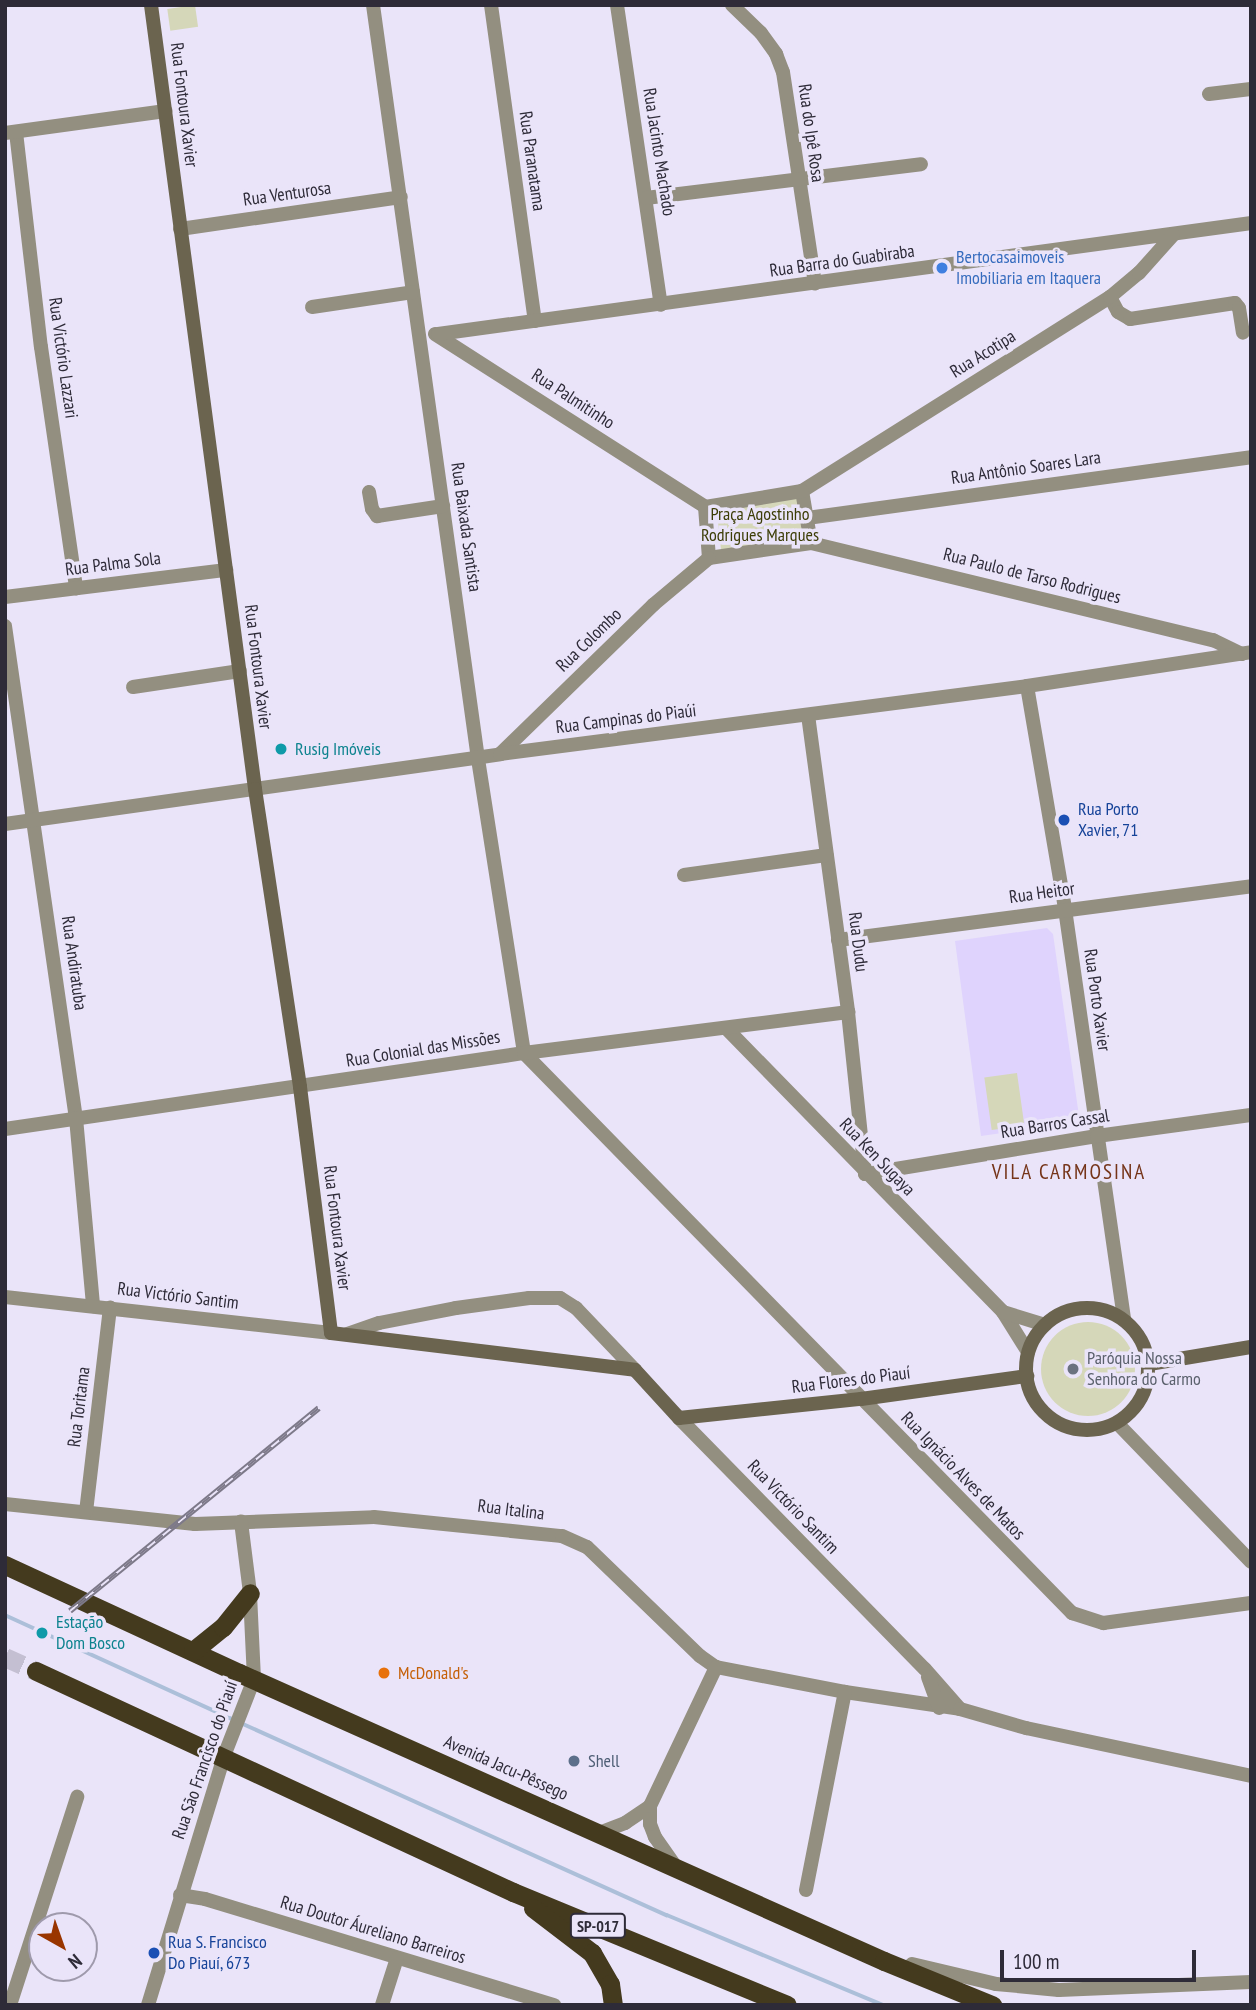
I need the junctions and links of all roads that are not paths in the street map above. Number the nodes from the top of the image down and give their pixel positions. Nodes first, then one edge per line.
1 (151, 5) edge
2 (373, 5) edge
3 (491, 5) edge
4 (617, 5) edge
5 (732, 5) edge
6 (1251, 89) edge
7 (1209, 94) dead end
8 (166, 111) junction
9 (10, 133) edge
10 (921, 164) dead end
11 (799, 178) junction
12 (401, 197) junction
13 (646, 198) junction
14 (1251, 223) edge
15 (180, 229) junction
16 (1173, 235) junction
17 (815, 284) junction
18 (413, 292) junction
19 (1110, 297) junction
20 (662, 305) junction
21 (312, 307) dead end
22 (535, 321) junction
23 (1243, 333) dead end
24 (438, 334) junction
25 (418, 335) junction
26 (1251, 457) edge
27 (802, 491) junction
28 (369, 492) dead end
29 (443, 506) junction
30 (705, 507) junction
31 (807, 518) junction
32 (811, 543) junction
33 (709, 558) junction
34 (226, 570) junction
35 (76, 588) junction
36 (5, 597) edge
37 (5, 626) edge
38 (1246, 653) edge
39 (240, 671) junction
40 (1027, 686) junction
41 (133, 687) dead end
42 (808, 715) junction
43 (500, 754) junction
44 (478, 759) junction
45 (255, 789) junction
46 (34, 820) junction
47 (5, 824) edge
48 (827, 855) junction
49 (684, 875) dead end
50 (1251, 886) edge
51 (1065, 909) junction
52 (838, 940) junction
53 (848, 1012) junction
54 (726, 1028) junction
55 (524, 1053) junction
56 (300, 1087) junction
57 (1251, 1115) edge
58 (76, 1118) junction
59 (5, 1129) edge
60 (1097, 1136) junction
61 (865, 1174) junction
62 (5, 1297) edge
63 (93, 1306) junction
64 (110, 1307) junction
65 (1003, 1312) junction
66 (1124, 1320) junction
67 (1045, 1325) junction
68 (331, 1333) junction
69 (347, 1334) junction
70 (1251, 1347) edge
71 (1028, 1352) junction
72 (1149, 1364) junction
73 (635, 1370) junction
74 (1027, 1376) junction
75 (861, 1399) junction
76 (679, 1418) junction
77 (1117, 1423) junction
78 (5, 1504) edge
79 (86, 1512) junction
80 (242, 1522) junction
81 (1251, 1562) edge
82 (5, 1565) edge
83 (250, 1593) junction
84 (1251, 1603) edge
85 (193, 1651) junction
86 (716, 1667) junction
87 (925, 1669) junction
88 (36, 1671) tunnel mouth
89 (251, 1687) junction
90 (845, 1692) junction
91 (939, 1708) junction
92 (960, 1709) junction
93 (227, 1748) junction
94 (1251, 1776) edge
95 (77, 1797) dead end
96 (650, 1806) junction
97 (598, 1833) junction
98 (676, 1868) junction
99 (806, 1890) dead end
100 (513, 1892) junction
101 (180, 1895) junction
102 (397, 1958) junction
103 (884, 1961) junction
104 (1251, 1982) edge
105 (10, 2005) edge
106 (148, 2005) edge
107 (382, 2005) edge
108 (554, 2005) edge
109 (613, 2005) edge
110 (787, 2005) edge
111 (992, 2005) edge

1 - 8 main road, Rua Fontoura Xavier
2 - 12 street, Rua Baixada Santista
3 - 22 street, Rua Paranatama
4 - 13 street, Rua Jacinto Machado
5 - 11 street, Rua do Ipê Rosa
6 - 7 street
8 - 9 street
8 - 15 main road, Rua Fontoura Xavier
9 - 35 street, Rua Victório Lazzari
10 - 11 street
11 - 13 street
11 - 17 street, Rua do Ipê Rosa
12 - 15 street, Rua Venturosa
12 - 18 street, Rua Baixada Santista
13 - 20 street, Rua Jacinto Machado
14 - 16 street, Rua Barra do Guabiraba
15 - 34 main road, Rua Fontoura Xavier
16 - 17 street, Rua Barra do Guabiraba
16 - 19 street, Rua Acotipa
17 - 20 street, Rua Barra do Guabiraba
18 - 21 street
18 - 25 street, Rua Baixada Santista
19 - 23 street
19 - 27 street, Rua Acotipa
20 - 22 street, Rua Barra do Guabiraba
22 - 24 street, Rua Barra do Guabiraba
24 - 25 street
24 - 30 street, Rua Palmitinho
25 - 29 street, Rua Baixada Santista
26 - 31 street, Rua Antônio Soares Lara
27 - 30 street
27 - 31 street
28 - 29 street
29 - 44 street, Rua Baixada Santista
30 - 33 street
31 - 32 street
32 - 33 street
32 - 38 street, Rua Paulo de Tarso Rodrigues
33 - 43 street, Rua Colombo
34 - 35 street, Rua Palma Sola
34 - 39 main road, Rua Fontoura Xavier
35 - 36 street, Rua Palma Sola
37 - 46 street, Rua Andiratuba
38 - 40 street, Rua Campinas do Piaúi
39 - 41 street
39 - 45 main road, Rua Fontoura Xavier
40 - 42 street, Rua Campinas do Piaúi
40 - 51 street, Rua Porto Xavier
42 - 43 street, Rua Campinas do Piaúi
42 - 48 street, Rua Dudu
43 - 44 street, Rua Campinas do Piaúi
44 - 45 street, Rua Campinas do Piaúi
44 - 55 street, Rua Baixada Santista
45 - 46 street, Rua Campinas do Piaúi
45 - 56 main road, Rua Fontoura Xavier
46 - 47 street, Rua Campinas do Piaúi
46 - 58 street, Rua Andiratuba
48 - 49 street
48 - 52 street, Rua Dudu
50 - 51 street, Rua Heitor
51 - 52 street, Rua Heitor
51 - 60 street, Rua Porto Xavier
52 - 53 street, Rua Dudu
53 - 54 street, Rua Colonial das Missões
53 - 61 street, Rua Dudu
54 - 55 street, Rua Colonial das Missões
54 - 61 street, Rua Ken Sugaya
55 - 56 street, Rua Colonial das Missões
55 - 75 street, Rua Ignácio Alves de Matos
56 - 58 street, Rua Colonial das Missões
56 - 68 main road, Rua Fontoura Xavier
57 - 60 street, Rua Barros Cassal
58 - 59 street, Rua Colonial das Missões
58 - 63 street, Rua Andiratuba
60 - 61 street, Rua Barros Cassal
60 - 66 street, Rua Porto Xavier
61 - 65 street, Rua Ken Sugaya
62 - 63 street, Rua Victório Santim
63 - 64 street, Rua Victório Santim
64 - 68 street, Rua Victório Santim
64 - 79 street, Rua Toritama
65 - 67 street, Rua Ken Sugaya
65 - 71 street, Rua Ken Sugaya
66 - 67 main road
66 - 72 main road
67 - 71 main road
68 - 69 main road, Rua Victório Santim
69 - 73 main road, Rua Victório Santim
69 - 73 street, Rua Victório Santim
70 - 72 main road
71 - 74 main road
72 - 77 main road
73 - 76 main road, Rua Victório Santim
74 - 75 main road, Rua Flores do Piauí
74 - 77 main road
75 - 76 main road, Rua Flores do Piauí
75 - 84 street, Rua Ignácio Alves de Matos
76 - 87 street, Rua Victório Santim
77 - 81 street
78 - 79 street, Rua Italina
79 - 80 street, Rua Italina
80 - 83 street, Rua São Francisco do Piauí
80 - 86 street, Rua Italina
82 - 85 highway, Avenida Jacu-Pêssego
83 - 85 highway
83 - 89 street, Rua São Francisco do Piauí
85 - 89 highway, Avenida Jacu-Pêssego
86 - 90 street, Rua Italina
86 - 96 street
87 - 91 street, Rua Victório Santim
87 - 92 street, Rua Victório Santim
88 - 93 highway, SP-017
89 - 93 street, Rua São Francisco do Piauí
89 - 97 highway, Avenida Jacu-Pêssego
90 - 91 street, Rua Italina
90 - 99 street
91 - 92 street, Rua Italina
92 - 94 street
93 - 100 highway, SP-017
93 - 101 street, Rua São Francisco do Piauí
95 - 105 street
96 - 97 street
96 - 98 street
97 - 98 highway, Avenida Jacu-Pêssego
98 - 103 highway, Avenida Jacu-Pêssego
100 - 109 highway
100 - 110 highway, SP-017
101 - 102 street, Rua Doutor Áureliano Barreiros
101 - 106 street, Rua São Francisco do Piauí
102 - 107 street
102 - 108 street, Rua Doutor Áureliano Barreiros
103 - 104 street
103 - 111 highway, Avenida Jacu-Pêssego

